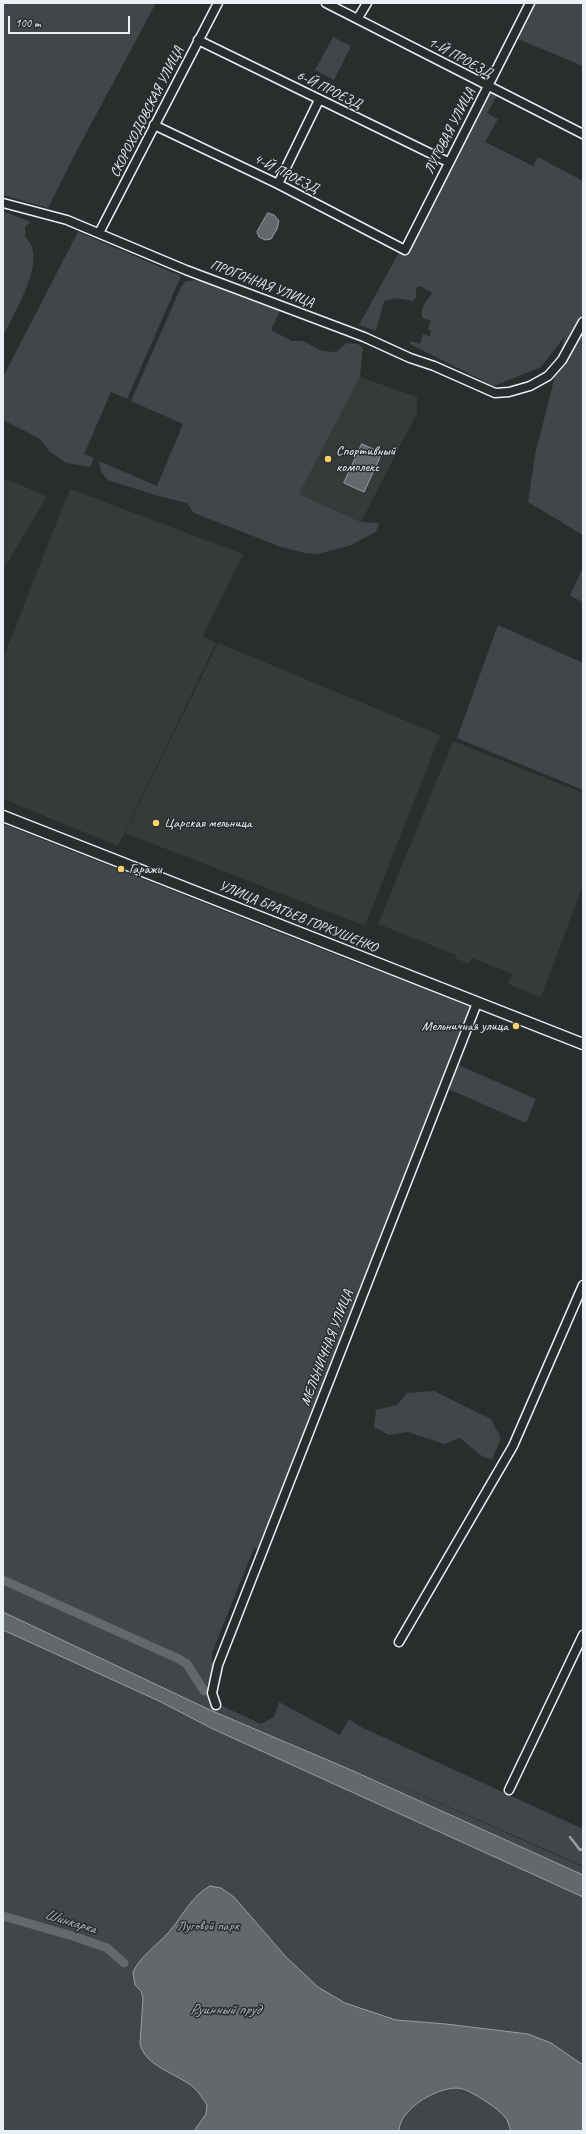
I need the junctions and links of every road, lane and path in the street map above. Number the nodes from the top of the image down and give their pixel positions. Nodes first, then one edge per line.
1 (218, 3) edge
2 (326, 3) edge
3 (367, 3) edge
4 (530, 3) edge
5 (358, 18) junction
6 (198, 40) junction
7 (487, 87) junction
8 (319, 100) junction
9 (154, 125) junction
10 (583, 134) edge
11 (448, 162) junction
12 (278, 184) junction
13 (3, 203) edge
14 (99, 233) junction
15 (405, 250) joint
16 (583, 322) edge
17 (3, 816) edge
18 (477, 1003) junction
19 (583, 1044) edge
20 (583, 1285) edge
21 (583, 1635) edge
22 (399, 1642) dead end
23 (216, 1705) dead end
24 (509, 1790) dead end

1 - 6 street, СКОРОХОДОВСКАЯ УЛИЦА
2 - 5 street, 1-Й ПРОЕЗД
3 - 5 street
4 - 7 street, ЛУГОВАЯ УЛИЦА
5 - 7 street, 1-Й ПРОЕЗД
6 - 8 street, 6-Й ПРОЕЗД
6 - 9 street, СКОРОХОДОВСКАЯ УЛИЦА
7 - 10 street, 1-Й ПРОЕЗД
7 - 11 street, ЛУГОВАЯ УЛИЦА
8 - 11 street, 6-Й ПРОЕЗД
8 - 12 street
9 - 12 street, 4-Й ПРОЕЗД
9 - 14 street, СКОРОХОДОВСКАЯ УЛИЦА
11 - 15 street, ЛУГОВАЯ УЛИЦА
12 - 15 street, 4-Й ПРОЕЗД
13 - 14 street, ПРОГОННАЯ УЛИЦА
14 - 16 street, ПРОГОННАЯ УЛИЦА
17 - 18 street, УЛИЦА БРАТЬЕВ ГОРКУШЕНКО
18 - 19 street, УЛИЦА БРАТЬЕВ ГОРКУШЕНКО
18 - 23 street, МЕЛЬНИЧНАЯ УЛИЦА
20 - 22 street
21 - 24 street

